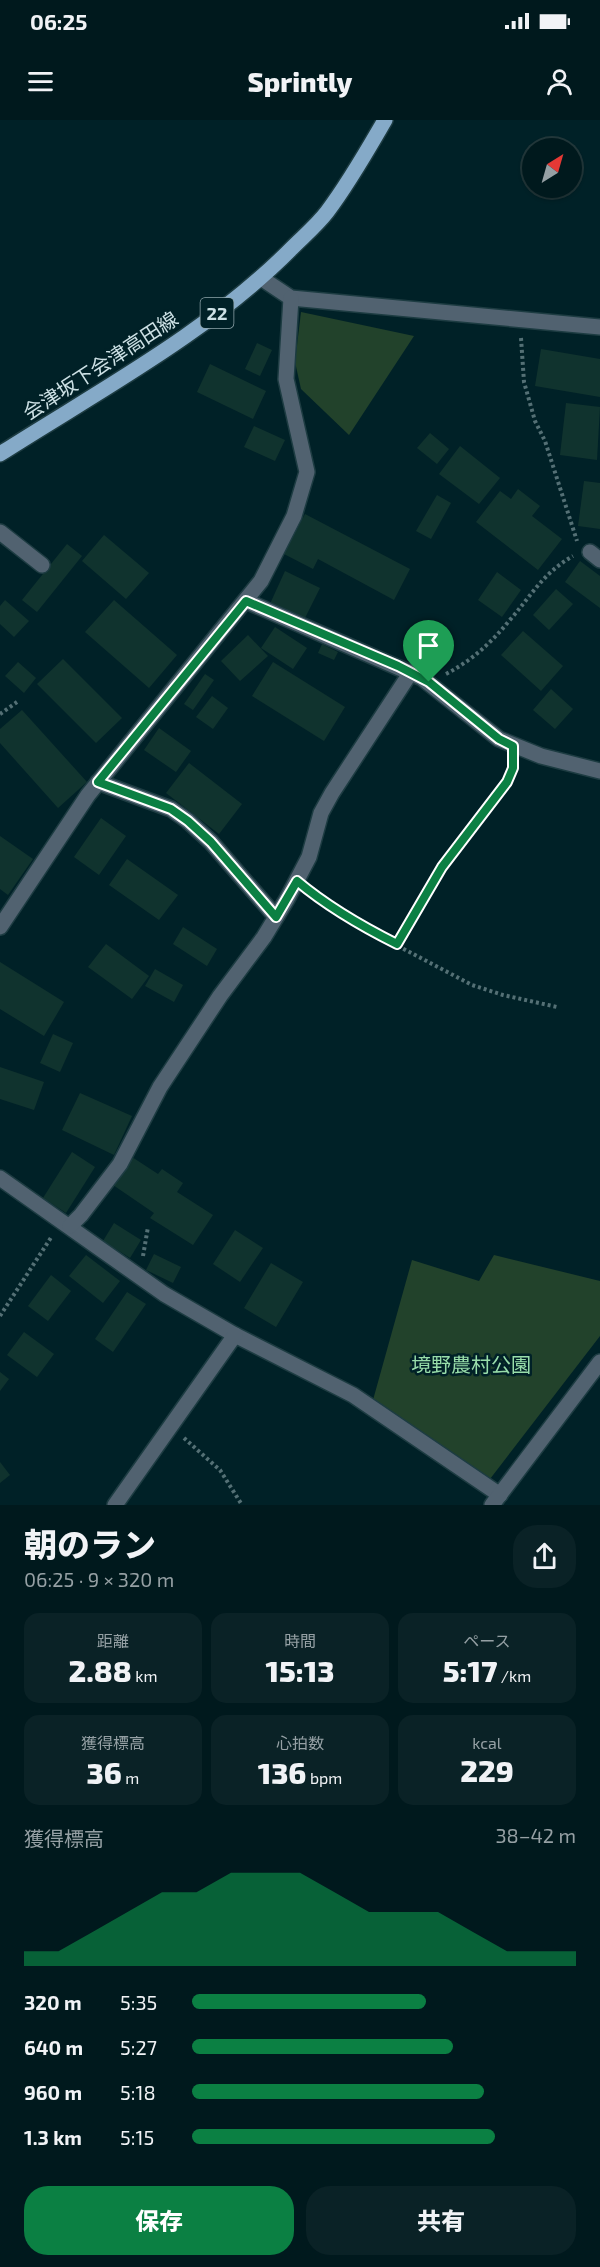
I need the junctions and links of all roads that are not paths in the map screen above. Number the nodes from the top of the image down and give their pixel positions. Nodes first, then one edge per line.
1 (385, 120) edge
2 (261, 278) junction
3 (291, 298) junction
4 (600, 327) edge
5 (0, 454) edge
6 (0, 532) edge
7 (42, 565) dead end
8 (246, 601) junction
9 (411, 672) junction
10 (600, 771) edge
11 (98, 782) junction
12 (276, 917) junction
13 (0, 927) edge
14 (0, 1178) edge
15 (66, 1223) junction
16 (235, 1335) junction
17 (600, 1362) edge
18 (496, 1500) edge
19 (116, 1505) edge

1 - 2 main road, 会津坂下会津高田線 / 22
2 - 3 street
2 - 5 main road, 会津坂下会津高田線 / 22
3 - 4 street
3 - 8 street
6 - 7 street
8 - 9 street
8 - 11 street
9 - 10 street
9 - 12 street
11 - 12 street
11 - 13 street
12 - 15 street
14 - 15 street
15 - 16 street
16 - 18 street
16 - 19 street
17 - 18 street

